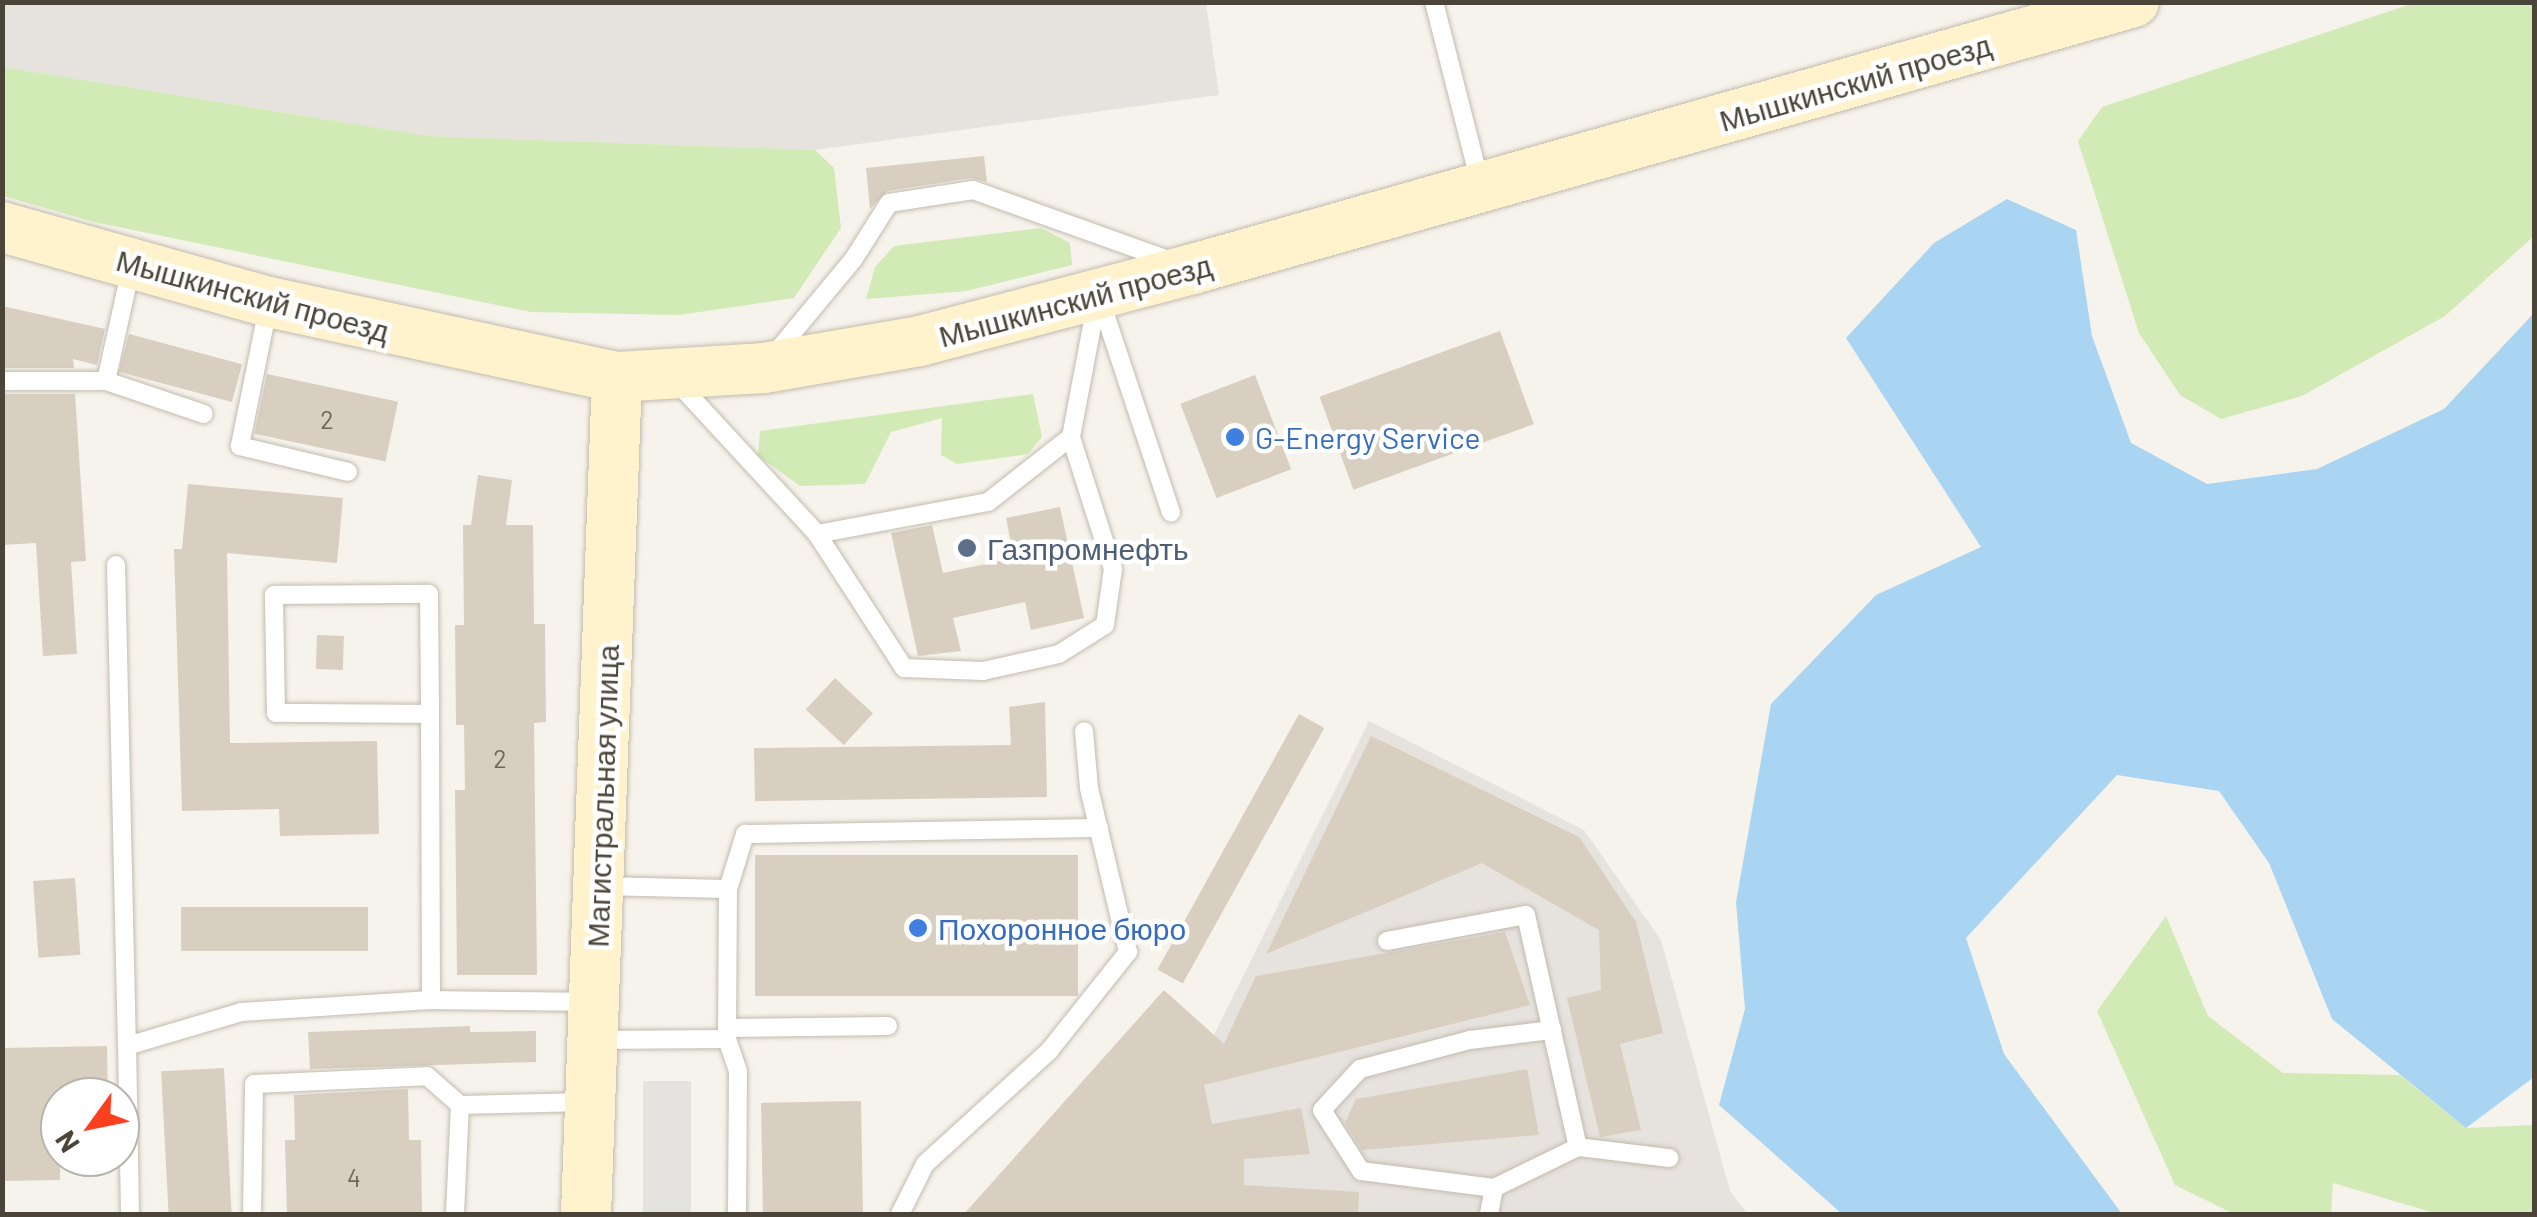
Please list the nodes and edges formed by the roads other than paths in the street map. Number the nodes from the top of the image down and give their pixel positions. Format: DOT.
graph roads {
  1 [pos="1434,2"];
  2 [pos="2134,2"];
  3 [pos="1481,188"];
  4 [pos="2,228"];
  5 [pos="132,264"];
  6 [pos="1193,269"];
  7 [pos="1098,294"];
  8 [pos="268,302"];
  9 [pos="764,368"];
  10 [pos="617,377"];
  11 [pos="672,378"];
  12 [pos="2,381"];
  13 [pos="106,381"];
  14 [pos="204,414"];
  15 [pos="1070,437"];
  16 [pos="348,472"];
  17 [pos="1170,512"];
  18 [pos="817,534"];
  19 [pos="116,565"];
  20 [pos="430,714"];
  21 [pos="1084,731"];
  22 [pos="1099,828"];
  23 [pos="598,886"];
  24 [pos="728,889"];
  25 [pos="1387,941"];
  26 [pos="431,1000"];
  27 [pos="594,1021"];
  28 [pos="888,1026"];
  29 [pos="1552,1030"];
  30 [pos="727,1033"];
  31 [pos="128,1046"];
  32 [pos="591,1102"];
  33 [pos="460,1105"];
  34 [pos="1578,1147"];
  35 [pos="1669,1158"];
  36 [pos="1494,1188"];
  37 [pos="130,1214"];
  38 [pos="252,1214"];
  39 [pos="455,1214"];
  40 [pos="586,1214"];
  41 [pos="737,1214"];
  42 [pos="900,1214"];
  43 [pos="1489,1214"];
  1 -- 3 [label="lane"];
  2 -- 3 [label="main road, Мышкинский проезд"];
  3 -- 6 [label="main road, Мышкинский проезд"];
  4 -- 5 [label="main road, Мышкинский проезд"];
  5 -- 8 [label="main road, Мышкинский проезд"];
  5 -- 13 [label="lane"];
  6 -- 7 [label="main road, Мышкинский проезд"];
  6 -- 9 [label="lane"];
  7 -- 9 [label="main road, Мышкинский проезд"];
  7 -- 15 [label="lane"];
  7 -- 17 [label="lane"];
  8 -- 10 [label="main road, Мышкинский проезд"];
  8 -- 16 [label="lane"];
  9 -- 11 [label="main road, Мышкинский проезд"];
  10 -- 11 [label="main road, Мышкинский проезд"];
  10 -- 23 [label="main road, Магистральная улица"];
  11 -- 18 [label="lane"];
  12 -- 13 [label="lane"];
  13 -- 14 [label="lane"];
  15 -- 18 [label="lane"];
  15 -- 18 [label="lane"];
  19 -- 31 [label="lane"];
  20 -- 20 [label="lane"];
  20 -- 26 [label="lane"];
  21 -- 22 [label="lane"];
  22 -- 24 [label="lane"];
  22 -- 42 [label="lane"];
  23 -- 24 [label="lane"];
  23 -- 27 [label="main road, Магистральная улица"];
  24 -- 30 [label="lane"];
  25 -- 29 [label="lane"];
  26 -- 27 [label="lane"];
  26 -- 31 [label="lane"];
  27 -- 30 [label="lane"];
  27 -- 32 [label="main road, Магистральная улица"];
  28 -- 30 [label="lane"];
  29 -- 34 [label="lane"];
  29 -- 36 [label="lane"];
  30 -- 41 [label="lane"];
  31 -- 37 [label="lane"];
  32 -- 33 [label="lane"];
  32 -- 40 [label="main road, Магистральная улица"];
  33 -- 38 [label="lane"];
  33 -- 39 [label="lane"];
  34 -- 35 [label="lane"];
  34 -- 36 [label="lane"];
  36 -- 43 [label="lane"];
}
